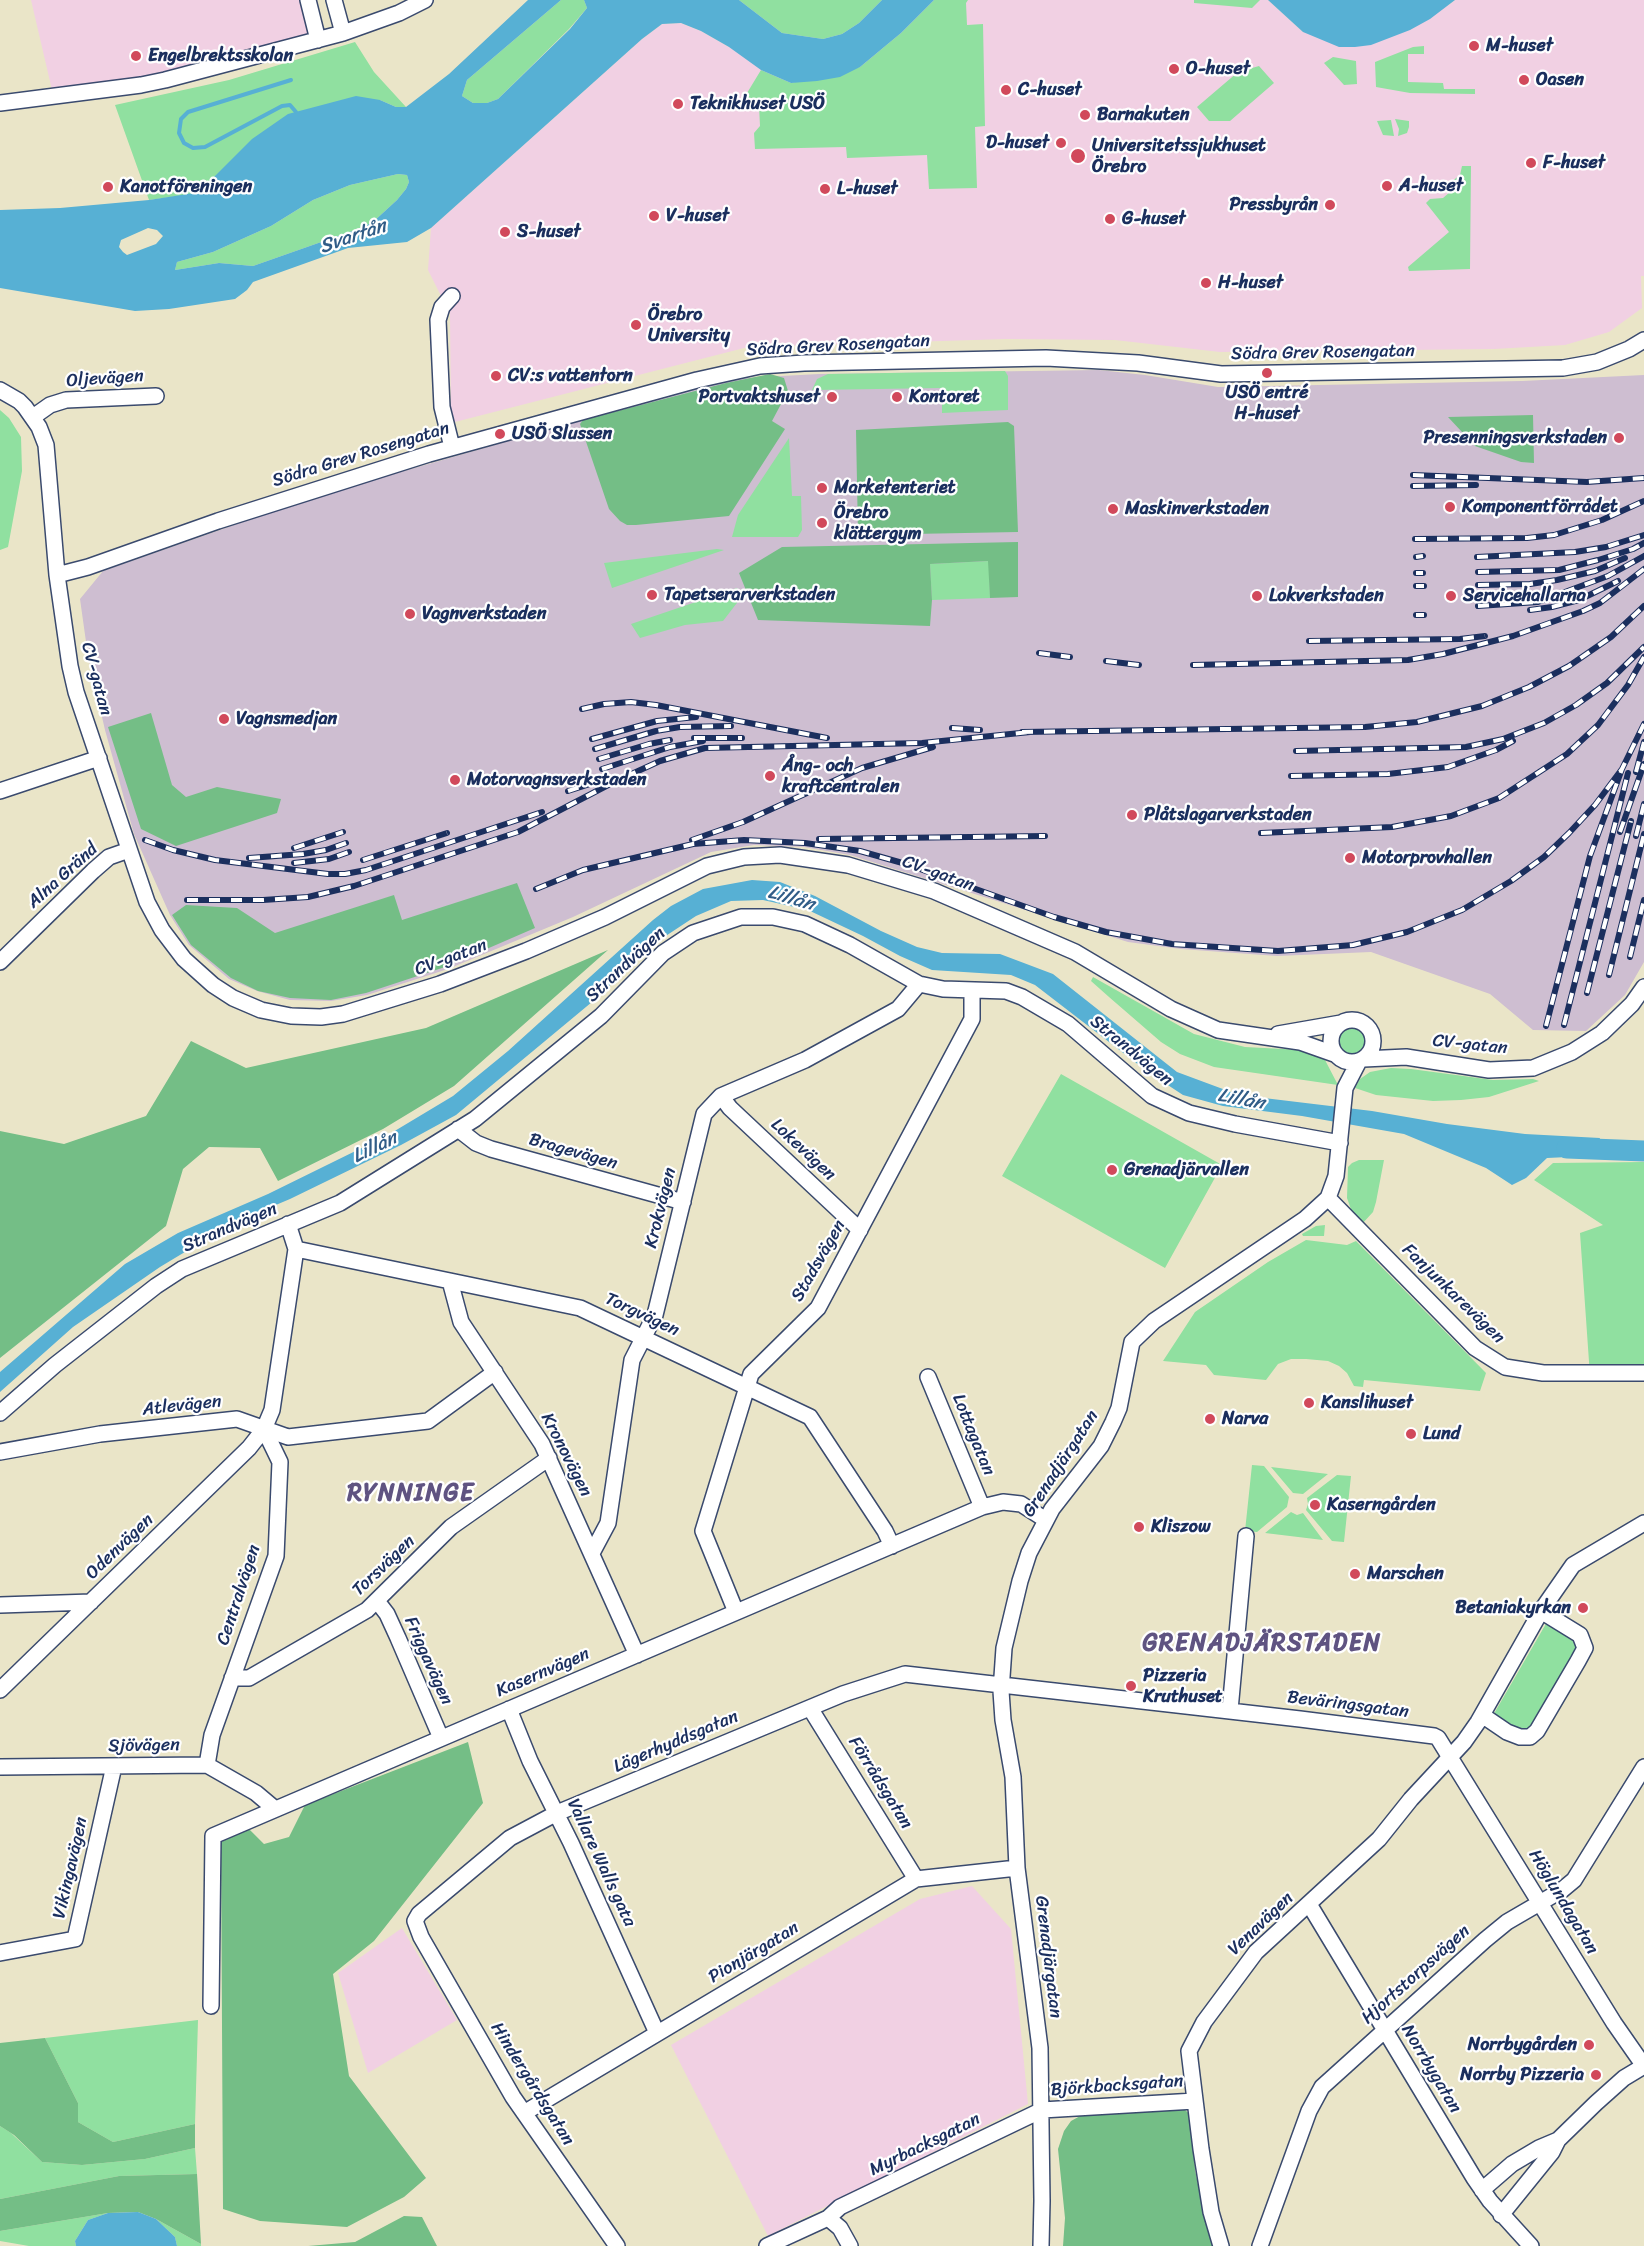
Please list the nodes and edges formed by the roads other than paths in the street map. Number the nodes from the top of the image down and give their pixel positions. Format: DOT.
graph roads {
  1 [pos="308,0"];
  2 [pos="334,0"];
  3 [pos="425,0"];
  4 [pos="343,33"];
  5 [pos="318,40"];
  6 [pos="0,103"];
  7 [pos="452,296"];
  8 [pos="1644,340"];
  9 [pos="0,390"];
  10 [pos="156,396"];
  11 [pos="33,417"];
  12 [pos="452,447"];
  13 [pos="57,575"];
  14 [pos="99,758"];
  15 [pos="0,790"];
  16 [pos="129,850"];
  17 [pos="0,962"];
  18 [pos="919,984"];
  19 [pos="1644,987"];
  20 [pos="972,990"];
  21 [pos="1341,1023"];
  22 [pos="1372,1034"];
  23 [pos="1261,1037"];
  24 [pos="1335,1055"];
  25 [pos="1406,1057"];
  26 [pos="1362,1060"];
  27 [pos="1345,1088"];
  28 [pos="721,1096"];
  29 [pos="458,1129"];
  30 [pos="1340,1136"];
  31 [pos="1328,1198"];
  32 [pos="682,1202"];
  33 [pos="288,1224"];
  34 [pos="860,1230"];
  35 [pos="296,1249"];
  36 [pos="450,1281"];
  37 [pos="643,1338"];
  38 [pos="495,1372"];
  39 [pos="1644,1373"];
  40 [pos="928,1377"];
  41 [pos="748,1386"];
  42 [pos="0,1413"];
  43 [pos="264,1429"];
  44 [pos="0,1452"];
  45 [pos="549,1458"];
  46 [pos="982,1507"];
  47 [pos="1046,1520"];
  48 [pos="1644,1523"];
  49 [pos="1246,1536"];
  50 [pos="892,1546"];
  51 [pos="592,1553"];
  52 [pos="377,1601"];
  53 [pos="91,1602"];
  54 [pos="0,1605"];
  55 [pos="1541,1611"];
  56 [pos="736,1612"];
  57 [pos="637,1655"];
  58 [pos="232,1678"];
  59 [pos="1001,1685"];
  60 [pos="0,1690"];
  61 [pos="810,1708"];
  62 [pos="509,1709"];
  63 [pos="1230,1710"];
  64 [pos="1482,1715"];
  65 [pos="441,1738"];
  66 [pos="1451,1757"];
  67 [pos="207,1765"];
  68 [pos="114,1766"];
  69 [pos="0,1767"];
  70 [pos="1644,1767"];
  71 [pos="275,1809"];
  72 [pos="556,1814"];
  73 [pos="1017,1868"];
  74 [pos="916,1878"];
  75 [pos="1539,1903"];
  76 [pos="1309,1904"];
  77 [pos="421,1937"];
  78 [pos="0,1953"];
  79 [pos="212,2006"];
  80 [pos="1384,2030"];
  81 [pos="657,2033"];
  82 [pos="1644,2066"];
  83 [pos="1195,2101"];
  84 [pos="1042,2110"];
  85 [pos="524,2113"];
  86 [pos="1558,2140"];
  87 [pos="1482,2190"];
  88 [pos="1501,2215"];
  89 [pos="828,2218"];
  90 [pos="617,2246"];
  91 [pos="767,2246"];
  92 [pos="850,2246"];
  93 [pos="1041,2246"];
  94 [pos="1221,2246"];
  95 [pos="1260,2246"];
  96 [pos="1531,2246"];
  1 -- 5 [label="street"];
  2 -- 4 [label="street"];
  3 -- 4 [label="street"];
  4 -- 5 [label="street"];
  5 -- 6 [label="street"];
  7 -- 12 [label="street"];
  8 -- 12 [label="street, Södra Grev Rosengatan"];
  9 -- 11 [label="street"];
  10 -- 11 [label="street, Oljevägen"];
  11 -- 13 [label="street, CV-gatan"];
  12 -- 13 [label="street, Södra Grev Rosengatan"];
  13 -- 14 [label="street, CV-gatan"];
  14 -- 15 [label="street"];
  14 -- 16 [label="street, CV-gatan"];
  16 -- 17 [label="street, Alna Gränd"];
  16 -- 23 [label="street, CV-gatan"];
  18 -- 20 [label="street, Strandvägen"];
  18 -- 28 [label="street, Krokvägen"];
  18 -- 29 [label="street, Strandvägen"];
  19 -- 25 [label="street, CV-gatan"];
  20 -- 30 [label="street, Strandvägen"];
  20 -- 34 [label="street, Stadsvägen"];
  21 -- 22 [label="street"];
  21 -- 23 [label="street, CV-gatan"];
  21 -- 24 [label="street"];
  22 -- 25 [label="street, CV-gatan"];
  22 -- 26 [label="street"];
  23 -- 24 [label="street, CV-gatan"];
  24 -- 26 [label="street"];
  24 -- 27 [label="street"];
  25 -- 26 [label="street, CV-gatan"];
  26 -- 27 [label="street"];
  27 -- 30 [label="street"];
  28 -- 32 [label="street, Krokvägen"];
  28 -- 34 [label="street, Lokevägen"];
  29 -- 32 [label="street, Bragevägen"];
  29 -- 33 [label="street, Strandvägen"];
  30 -- 31 [label="street"];
  31 -- 39 [label="street, Fanjunkarevägen"];
  31 -- 47 [label="street, Grenadjärgatan"];
  32 -- 37 [label="street, Krokvägen"];
  33 -- 35 [label="street"];
  33 -- 42 [label="street, Strandvägen"];
  34 -- 41 [label="street, Stadsvägen"];
  35 -- 36 [label="street, Torgvägen"];
  35 -- 43 [label="street"];
  36 -- 37 [label="street, Torgvägen"];
  36 -- 38 [label="street, Kronovägen"];
  37 -- 41 [label="street, Torgvägen"];
  37 -- 51 [label="street, Krokvägen"];
  38 -- 43 [label="street, Atlevägen"];
  38 -- 45 [label="street, Kronovägen"];
  40 -- 46 [label="street, Lottagatan"];
  41 -- 50 [label="street, Torgvägen"];
  41 -- 56 [label="street, Stadsvägen"];
  43 -- 44 [label="street, Atlevägen"];
  43 -- 53 [label="street, Odenvägen"];
  43 -- 58 [label="street, Centralvägen"];
  45 -- 51 [label="street, Kronovägen"];
  45 -- 52 [label="street, Torsvägen"];
  46 -- 47 [label="street, Kasernvägen"];
  46 -- 50 [label="street, Kasernvägen"];
  47 -- 59 [label="street, Grenadjärgatan"];
  48 -- 55 [label="street, Venavägen"];
  49 -- 63 [label="street"];
  50 -- 56 [label="street, Kasernvägen"];
  51 -- 57 [label="street, Kronovägen"];
  52 -- 58 [label="street, Torsvägen"];
  52 -- 65 [label="street, Friggavägen"];
  53 -- 54 [label="street"];
  53 -- 60 [label="street, Odenvägen"];
  55 -- 64 [label="street, Venavägen"];
  55 -- 64 [label="street"];
  56 -- 57 [label="street, Kasernvägen"];
  57 -- 62 [label="street, Kasernvägen"];
  58 -- 67 [label="street, Centralvägen"];
  59 -- 61 [label="street, Lägerhyddsgatan"];
  59 -- 63 [label="street, Beväringsgatan"];
  59 -- 73 [label="street, Grenadjärgatan"];
  61 -- 72 [label="street, Lägerhyddsgatan"];
  61 -- 74 [label="street, Förrådsgatan"];
  62 -- 65 [label="street, Kasernvägen"];
  62 -- 72 [label="street, Vallare Walls gata"];
  63 -- 66 [label="street, Beväringsgatan"];
  64 -- 66 [label="street, Venavägen"];
  65 -- 71 [label="street, Kasernvägen"];
  66 -- 75 [label="street, Höglundagatan"];
  66 -- 76 [label="street, Venavägen"];
  67 -- 68 [label="street, Sjövägen"];
  67 -- 71 [label="street"];
  68 -- 69 [label="street, Sjövägen"];
  68 -- 78 [label="street, Vikingavägen"];
  70 -- 75 [label="street, Hjortstorpsvägen"];
  71 -- 79 [label="street, Kasernvägen"];
  72 -- 77 [label="street, Lägerhyddsgatan"];
  72 -- 81 [label="street, Vallare Walls gata"];
  73 -- 74 [label="street, Pionjärgatan"];
  73 -- 84 [label="street, Grenadjärgatan"];
  74 -- 81 [label="street, Pionjärgatan"];
  75 -- 80 [label="street, Hjortstorpsvägen"];
  75 -- 82 [label="street, Höglundagatan"];
  76 -- 80 [label="street, Norrbygatan"];
  76 -- 83 [label="street, Venavägen"];
  77 -- 85 [label="street, Hindergårdsgatan"];
  80 -- 87 [label="street, Norrbygatan"];
  80 -- 95 [label="street, Hjortstorpsvägen"];
  81 -- 85 [label="street, Pionjärgatan"];
  82 -- 86 [label="street"];
  83 -- 84 [label="street, Björkbacksgatan"];
  83 -- 94 [label="street, Venavägen"];
  84 -- 89 [label="street, Myrbacksgatan"];
  84 -- 93 [label="street, Grenadjärgatan"];
  85 -- 90 [label="street, Hindergårdsgatan"];
  86 -- 87 [label="street"];
  86 -- 88 [label="street"];
  87 -- 88 [label="street, Norrbygatan"];
  88 -- 96 [label="street, Norrbygatan"];
  89 -- 91 [label="street, Myrbacksgatan"];
  89 -- 92 [label="street"];
}
